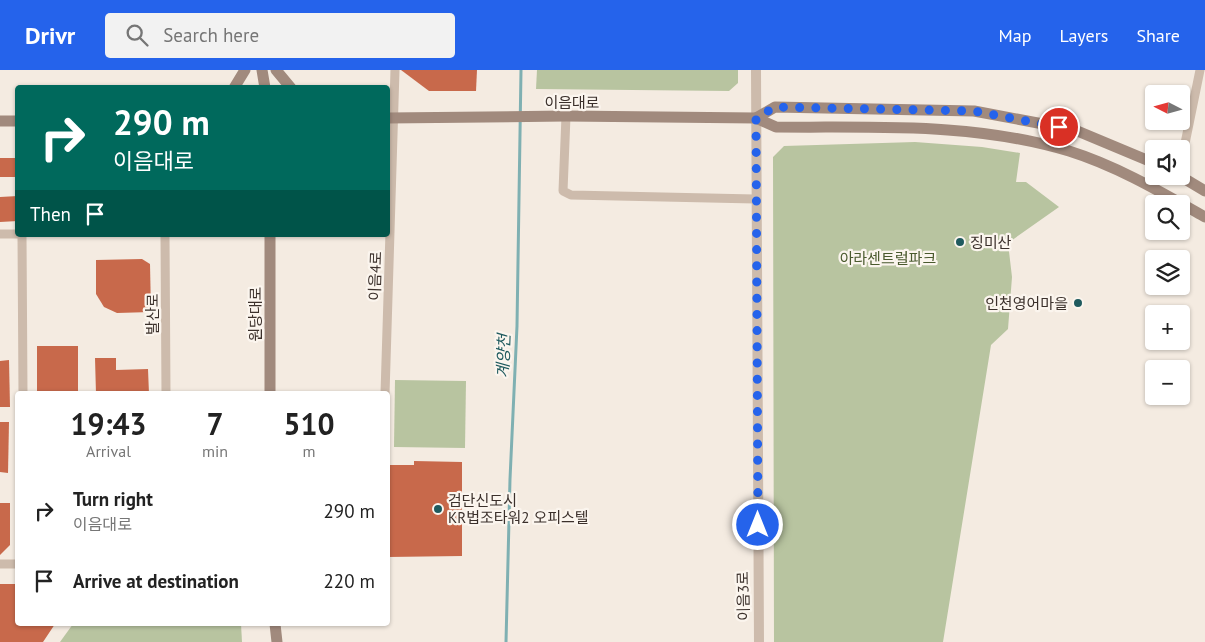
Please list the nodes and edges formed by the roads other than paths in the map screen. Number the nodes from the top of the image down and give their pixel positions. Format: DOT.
graph roads {
  1 [pos="245,70"];
  2 [pos="262,70"];
  3 [pos="276,70"];
  4 [pos="395,70"];
  5 [pos="756,70"];
  6 [pos="1200,70"];
  7 [pos="236,85"];
  8 [pos="264,85"];
  9 [pos="288,85"];
  10 [pos="566,116"];
  11 [pos="390,118"];
  12 [pos="756,118"];
  13 [pos="0,121"];
  14 [pos="15,121"];
  15 [pos="1186,140"];
  16 [pos="1145,159"];
  17 [pos="1190,182"];
  18 [pos="1205,191"];
  19 [pos="755,199"];
  20 [pos="1205,217"];
  21 [pos="0,234"];
  22 [pos="15,234"];
  23 [pos="22,237"];
  24 [pos="165,237"];
  25 [pos="270,237"];
  26 [pos="388,237"];
  27 [pos="23,391"];
  28 [pos="166,391"];
  29 [pos="270,391"];
  30 [pos="385,391"];
  31 [pos="0,564"];
  32 [pos="15,564"];
  33 [pos="275,626"];
  34 [pos="277,642"];
  35 [pos="759,642"];
  1 -- 7 [label="main road"];
  2 -- 8 [label="main road"];
  3 -- 9 [label="main road"];
  4 -- 11 [label="street, 이음4로"];
  5 -- 12 [label="street, 이음3로"];
  6 -- 15 [label="street"];
  10 -- 11 [label="main road, 이음대로"];
  10 -- 12 [label="main road, 이음대로"];
  10 -- 19 [label="street"];
  12 -- 16 [label="main road, 이음대로"];
  12 -- 19 [label="street, 이음3로"];
  12 -- 20 [label="main road, 이음대로"];
  13 -- 14 [label="main road"];
  17 -- 18 [label="main road"];
  19 -- 35 [label="street, 이음3로"];
  21 -- 22 [label="street"];
  23 -- 27 [label="street"];
  24 -- 28 [label="street, 발산로"];
  25 -- 29 [label="main road, 원당대로"];
  26 -- 30 [label="street, 이음4로"];
  31 -- 32 [label="street"];
  33 -- 34 [label="main road"];
}
